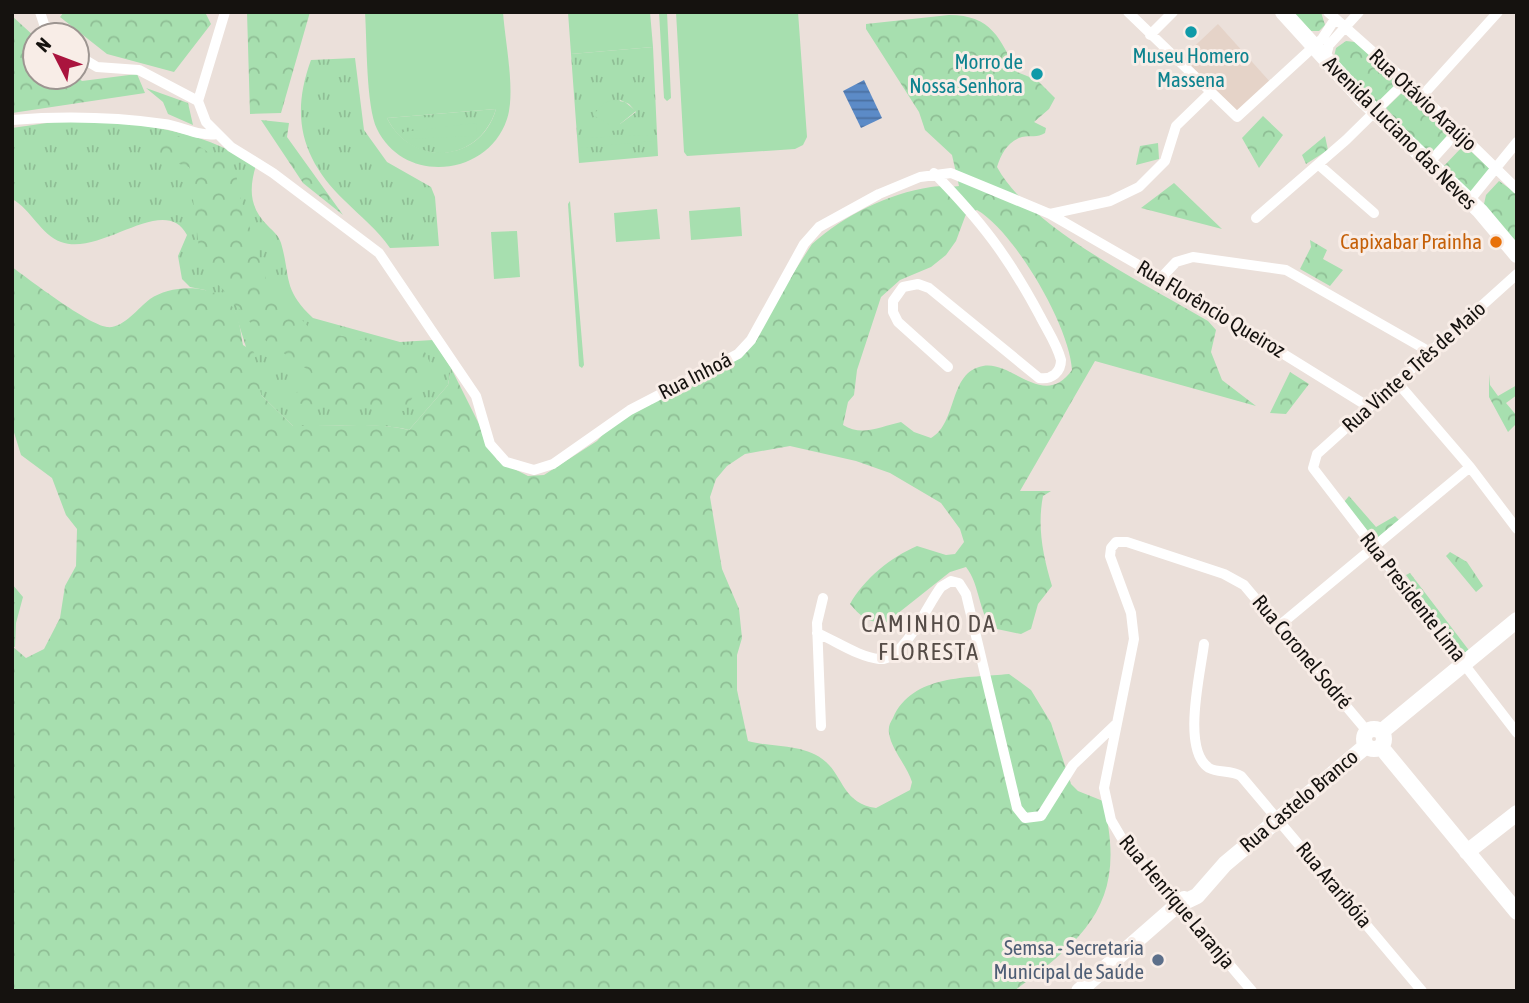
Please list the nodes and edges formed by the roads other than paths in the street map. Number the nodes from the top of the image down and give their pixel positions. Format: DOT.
graph roads {
  1 [pos="225,12"];
  2 [pos="1128,12"];
  3 [pos="1173,12"];
  4 [pos="1283,12"];
  5 [pos="1359,12"];
  6 [pos="1498,12"];
  7 [pos="1332,16"];
  8 [pos="1344,27"];
  9 [pos="1150,35"];
  10 [pos="1320,53"];
  11 [pos="91,63"];
  12 [pos="1406,81"];
  13 [pos="1210,93"];
  14 [pos="1422,96"];
  15 [pos="198,101"];
  16 [pos="1376,112"];
  17 [pos="12,120"];
  18 [pos="1457,132"];
  19 [pos="216,134"];
  20 [pos="1517,142"];
  21 [pos="1429,163"];
  22 [pos="1319,165"];
  23 [pos="1496,169"];
  24 [pos="934,173"];
  25 [pos="1517,189"];
  26 [pos="1469,201"];
  27 [pos="1050,214"];
  28 [pos="1374,214"];
  29 [pos="1256,218"];
  30 [pos="1517,255"];
  31 [pos="1517,274"];
  32 [pos="1161,278"];
  33 [pos="1430,352"];
  34 [pos="948,368"];
  35 [pos="1397,382"];
  36 [pos="1369,407"];
  37 [pos="1313,461"];
  38 [pos="1470,467"];
  39 [pos="1517,529"];
  40 [pos="1375,546"];
  41 [pos="823,598"];
  42 [pos="1517,620"];
  43 [pos="1280,625"];
  44 [pos="817,633"];
  45 [pos="1204,644"];
  46 [pos="1465,664"];
  47 [pos="1118,723"];
  48 [pos="821,726"];
  49 [pos="1517,733"];
  50 [pos="1374,739"];
  51 [pos="1517,813"];
  52 [pos="1279,819"];
  53 [pos="1467,852"];
  54 [pos="1178,905"];
  55 [pos="1517,912"];
  56 [pos="1079,991"];
  57 [pos="1252,991"];
  58 [pos="1422,991"];
  1 -- 15 [label="street"];
  2 -- 9 [label="street"];
  3 -- 9 [label="street"];
  4 -- 10 [label="street, Avenida Luciano das Neves"];
  5 -- 8 [label="street"];
  6 -- 14 [label="street"];
  7 -- 8 [label="street, Rua Otávio Araújo"];
  7 -- 10 [label="street"];
  8 -- 10 [label="street"];
  8 -- 12 [label="street, Rua Otávio Araújo"];
  9 -- 13 [label="street"];
  10 -- 13 [label="street"];
  10 -- 16 [label="street, Avenida Luciano das Neves"];
  11 -- 15 [label="street"];
  12 -- 14 [label="street, Rua Otávio Araújo"];
  12 -- 16 [label="street"];
  13 -- 27 [label="street"];
  14 -- 18 [label="street, Rua Otávio Araújo"];
  15 -- 19 [label="street"];
  16 -- 21 [label="street, Avenida Luciano das Neves"];
  16 -- 22 [label="street"];
  17 -- 19 [label="street"];
  18 -- 21 [label="street"];
  18 -- 23 [label="street, Rua Otávio Araújo"];
  19 -- 24 [label="street, Rua Inhoá"];
  20 -- 23 [label="street"];
  21 -- 26 [label="street, Avenida Luciano das Neves"];
  22 -- 28 [label="street"];
  22 -- 29 [label="street"];
  23 -- 25 [label="street, Rua Otávio Araújo"];
  23 -- 26 [label="street"];
  24 -- 27 [label="street, Rua Inhoá"];
  24 -- 34 [label="street"];
  26 -- 30 [label="street, Avenida Luciano das Neves"];
  27 -- 32 [label="street, Rua Florêncio Queiroz"];
  31 -- 33 [label="street, Rua Vinte e Três de Maio"];
  32 -- 33 [label="street"];
  32 -- 36 [label="street, Rua Florêncio Queiroz"];
  33 -- 35 [label="street, Rua Vinte e Três de Maio"];
  35 -- 36 [label="street, Rua Vinte e Três de Maio"];
  35 -- 38 [label="street"];
  36 -- 37 [label="street, Rua Vinte e Três de Maio"];
  37 -- 40 [label="street, Rua Presidente Lima"];
  38 -- 39 [label="street"];
  38 -- 40 [label="street"];
  40 -- 43 [label="street"];
  40 -- 46 [label="street, Rua Presidente Lima"];
  41 -- 44 [label="street"];
  42 -- 46 [label="street, Rua Castelo Branco"];
  43 -- 47 [label="street, Rua Coronel Sodré"];
  43 -- 50 [label="street, Rua Coronel Sodré"];
  44 -- 47 [label="street"];
  44 -- 48 [label="street"];
  45 -- 52 [label="street, Rua Araribóia"];
  46 -- 49 [label="street, Rua Presidente Lima"];
  46 -- 50 [label="street, Rua Castelo Branco"];
  47 -- 54 [label="street, Rua Henrique Laranja"];
  50 -- 52 [label="street, Rua Castelo Branco"];
  50 -- 53 [label="street, Rua Coronel Sodré"];
  51 -- 53 [label="street"];
  52 -- 54 [label="street, Rua Castelo Branco"];
  52 -- 58 [label="street, Rua Araribóia"];
  53 -- 55 [label="street, Rua Coronel Sodré"];
  54 -- 56 [label="street, Rua Castelo Branco"];
  54 -- 57 [label="street, Rua Henrique Laranja"];
}
